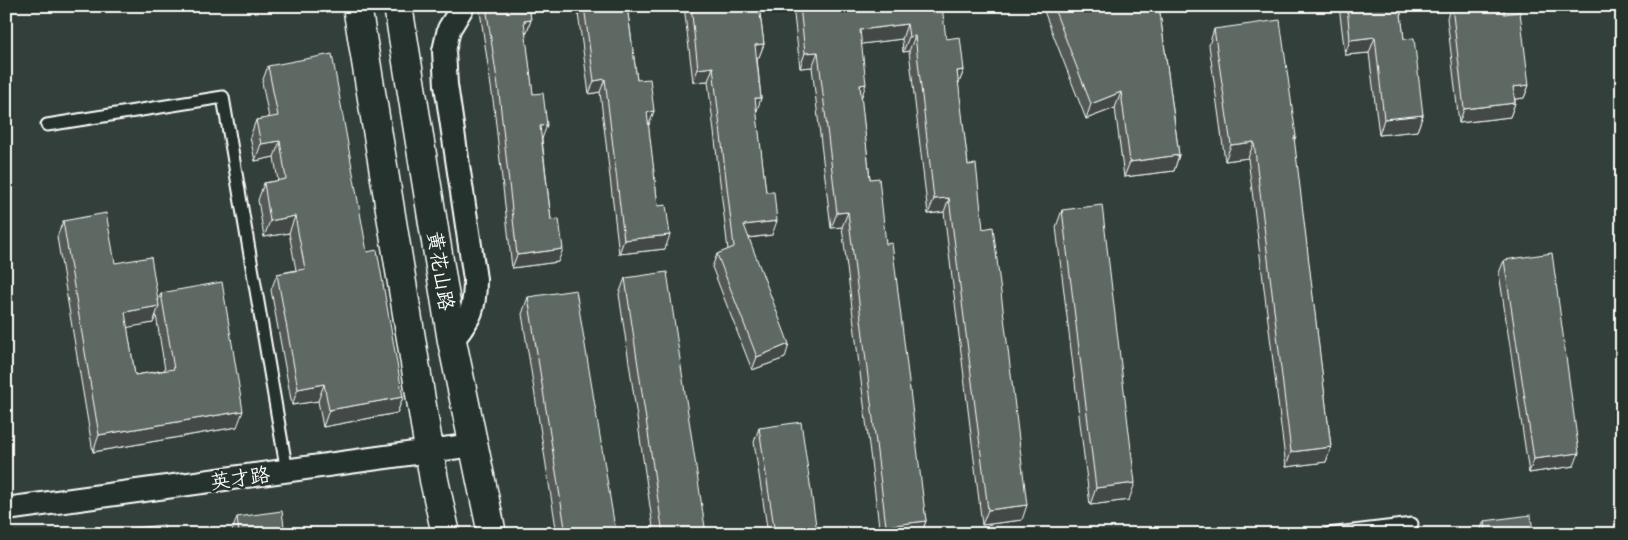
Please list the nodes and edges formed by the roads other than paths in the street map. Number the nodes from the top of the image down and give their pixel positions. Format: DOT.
graph roads {
  1 [pos="358,6"];
  2 [pos="398,6"];
  3 [pos="462,6"];
  4 [pos="47,124"];
  5 [pos="452,341"];
  6 [pos="473,445"];
  7 [pos="430,452"];
  8 [pos="287,472"];
  9 [pos="6,509"];
  10 [pos="1412,524"];
  11 [pos="446,534"];
  12 [pos="492,534"];
  13 [pos="1328,534"];
  1 -- 7 [label="main road, 黄花山路"];
  2 -- 5 [label="main road, 黄花山路"];
  3 -- 5 [label="street"];
  4 -- 8 [label="lane"];
  5 -- 6 [label="main road, 黄花山路"];
  6 -- 7 [label="street, 英才路"];
  6 -- 12 [label="main road, 黄花山路"];
  7 -- 8 [label="street, 英才路"];
  7 -- 11 [label="main road, 黄花山路"];
  8 -- 9 [label="street, 英才路"];
  10 -- 13 [label="lane"];
}
